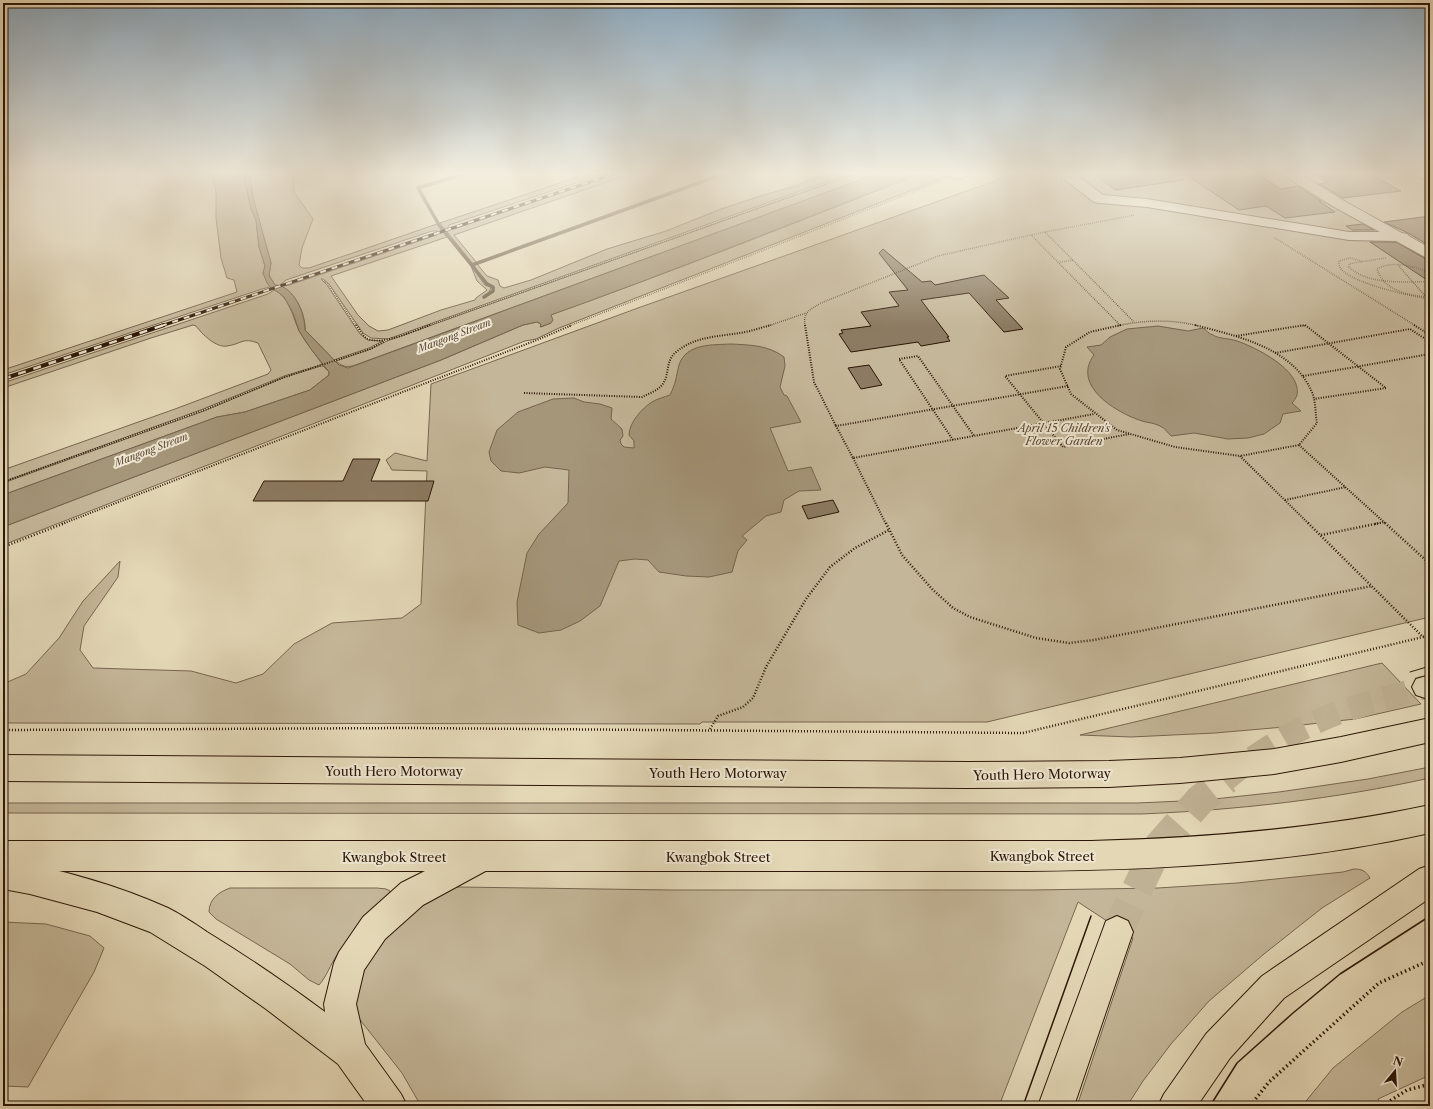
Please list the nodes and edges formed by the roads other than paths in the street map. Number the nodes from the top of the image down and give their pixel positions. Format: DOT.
graph roads {
  1 [pos="1274,224"];
  2 [pos="1377,224"];
  3 [pos="1402,237"];
  4 [pos="1430,254"];
  5 [pos="1430,730"];
  6 [pos="3,768"];
  7 [pos="1430,819"];
  8 [pos="3,856"];
  9 [pos="481,857"];
  10 [pos="3,874"];
  11 [pos="1430,880"];
  12 [pos="1117,932"];
  13 [pos="350,1052"];
  14 [pos="389,1106"];
  15 [pos="1056,1106"];
  16 [pos="1176,1106"];
  1 -- 3 [label="street"];
  2 -- 3 [label="street"];
  3 -- 4 [label="street"];
  5 -- 6 [label="main road, Youth Hero Motorway"];
  7 -- 9 [label="main road, Kwangbok Street"];
  8 -- 9 [label="main road, Kwangbok Street"];
  9 -- 13 [label="main road"];
  10 -- 13 [label="main road"];
  11 -- 16 [label="main road"];
  12 -- 15 [label="main road"];
  13 -- 14 [label="main road"];
}
